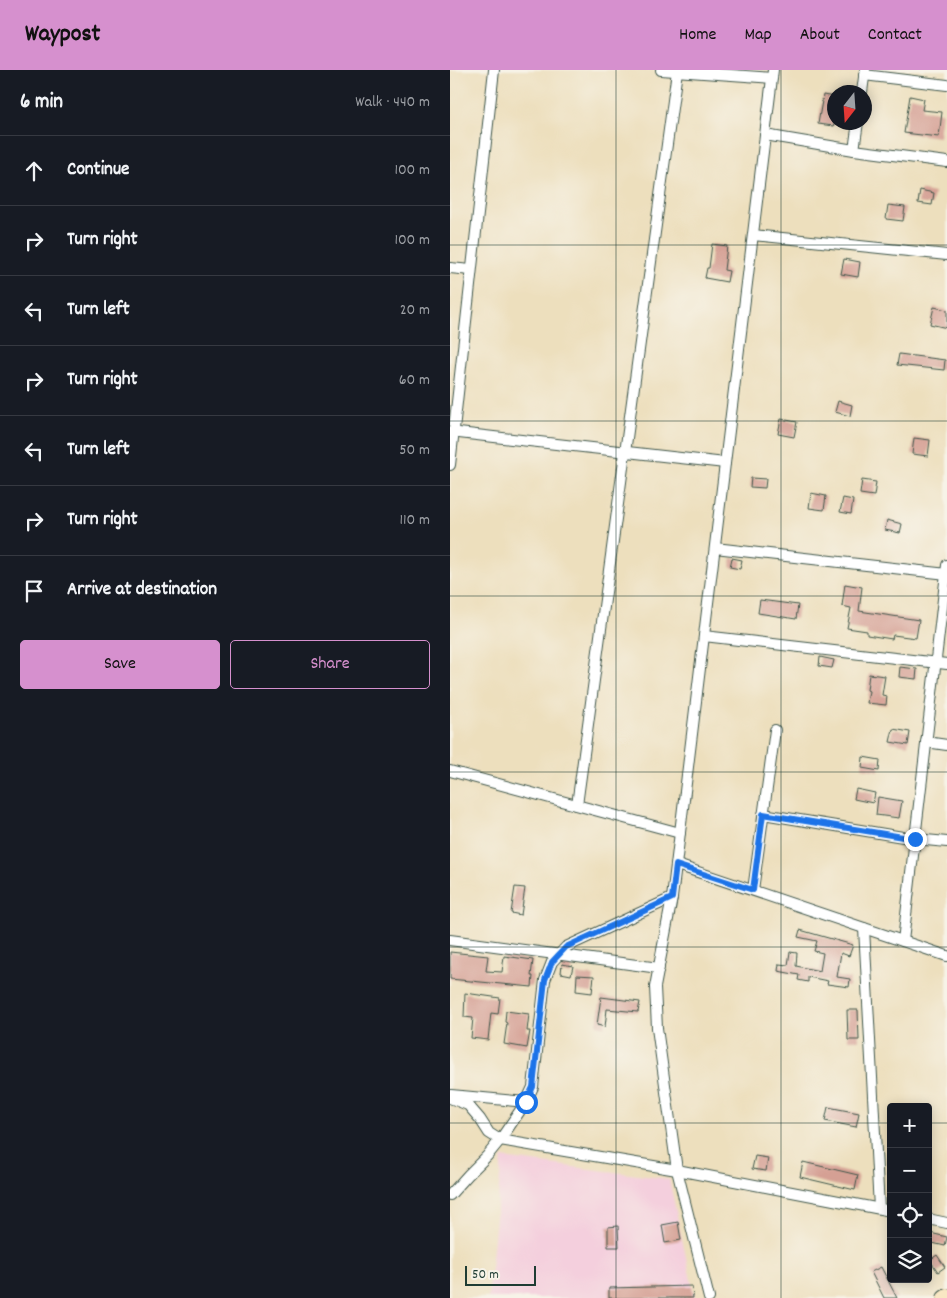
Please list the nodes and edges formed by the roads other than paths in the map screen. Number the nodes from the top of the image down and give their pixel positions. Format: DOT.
graph roads {
  1 [pos="494,70"];
  2 [pos="660,70"];
  3 [pos="677,71"];
  4 [pos="864,72"];
  5 [pos="772,74"];
  6 [pos="863,85"];
  7 [pos="947,85"];
  8 [pos="857,130"];
  9 [pos="765,135"];
  10 [pos="854,150"];
  11 [pos="947,162"];
  12 [pos="753,235"];
  13 [pos="947,255"];
  14 [pos="450,268"];
  15 [pos="472,270"];
  16 [pos="452,432"];
  17 [pos="626,452"];
  18 [pos="725,463"];
  19 [pos="450,465"];
  20 [pos="715,548"];
  21 [pos="947,571"];
  22 [pos="704,636"];
  23 [pos="936,663"];
  24 [pos="947,664"];
  25 [pos="775,730"];
  26 [pos="926,742"];
  27 [pos="947,745"];
  28 [pos="450,771"];
  29 [pos="577,805"];
  30 [pos="763,814"];
  31 [pos="680,832"];
  32 [pos="915,839"];
  33 [pos="947,842"];
  34 [pos="676,865"];
  35 [pos="753,890"];
  36 [pos="672,898"];
  37 [pos="864,928"];
  38 [pos="450,940"];
  39 [pos="904,941"];
  40 [pos="560,954"];
  41 [pos="947,956"];
  42 [pos="659,968"];
  43 [pos="450,1096"];
  44 [pos="526,1102"];
  45 [pos="500,1140"];
  46 [pos="677,1170"];
  47 [pos="450,1194"];
  48 [pos="879,1208"];
  49 [pos="887,1210"];
  50 [pos="932,1220"];
  51 [pos="947,1223"];
  52 [pos="709,1298"];
  1 -- 15 [label="street"];
  2 -- 3 [label="street"];
  3 -- 5 [label="street"];
  3 -- 17 [label="street"];
  4 -- 6 [label="street"];
  4 -- 7 [label="street"];
  5 -- 9 [label="street"];
  8 -- 10 [label="street"];
  9 -- 10 [label="street"];
  9 -- 12 [label="street"];
  10 -- 11 [label="street"];
  12 -- 13 [label="street"];
  12 -- 18 [label="street"];
  14 -- 15 [label="street"];
  15 -- 16 [label="street"];
  16 -- 17 [label="street"];
  16 -- 19 [label="street"];
  17 -- 18 [label="street"];
  17 -- 29 [label="street"];
  18 -- 20 [label="street"];
  20 -- 21 [label="street"];
  20 -- 22 [label="street"];
  21 -- 23 [label="street"];
  22 -- 23 [label="street"];
  22 -- 31 [label="street"];
  23 -- 24 [label="street"];
  23 -- 26 [label="street"];
  25 -- 30 [label="street"];
  26 -- 27 [label="street"];
  26 -- 32 [label="street"];
  28 -- 29 [label="street"];
  29 -- 31 [label="street"];
  30 -- 32 [label="street"];
  30 -- 35 [label="street"];
  31 -- 34 [label="street"];
  32 -- 33 [label="street"];
  32 -- 39 [label="street"];
  34 -- 35 [label="street"];
  34 -- 36 [label="street"];
  35 -- 37 [label="street"];
  36 -- 40 [label="street"];
  36 -- 42 [label="street"];
  37 -- 39 [label="street"];
  37 -- 48 [label="street"];
  38 -- 40 [label="street"];
  39 -- 41 [label="street"];
  40 -- 42 [label="street"];
  40 -- 44 [label="street"];
  42 -- 46 [label="street"];
  43 -- 44 [label="street"];
  43 -- 45 [label="street"];
  44 -- 45 [label="street"];
  45 -- 46 [label="street"];
  45 -- 47 [label="street"];
  46 -- 48 [label="street"];
  46 -- 52 [label="street"];
  48 -- 49 [label="street"];
  50 -- 51 [label="street"];
}
